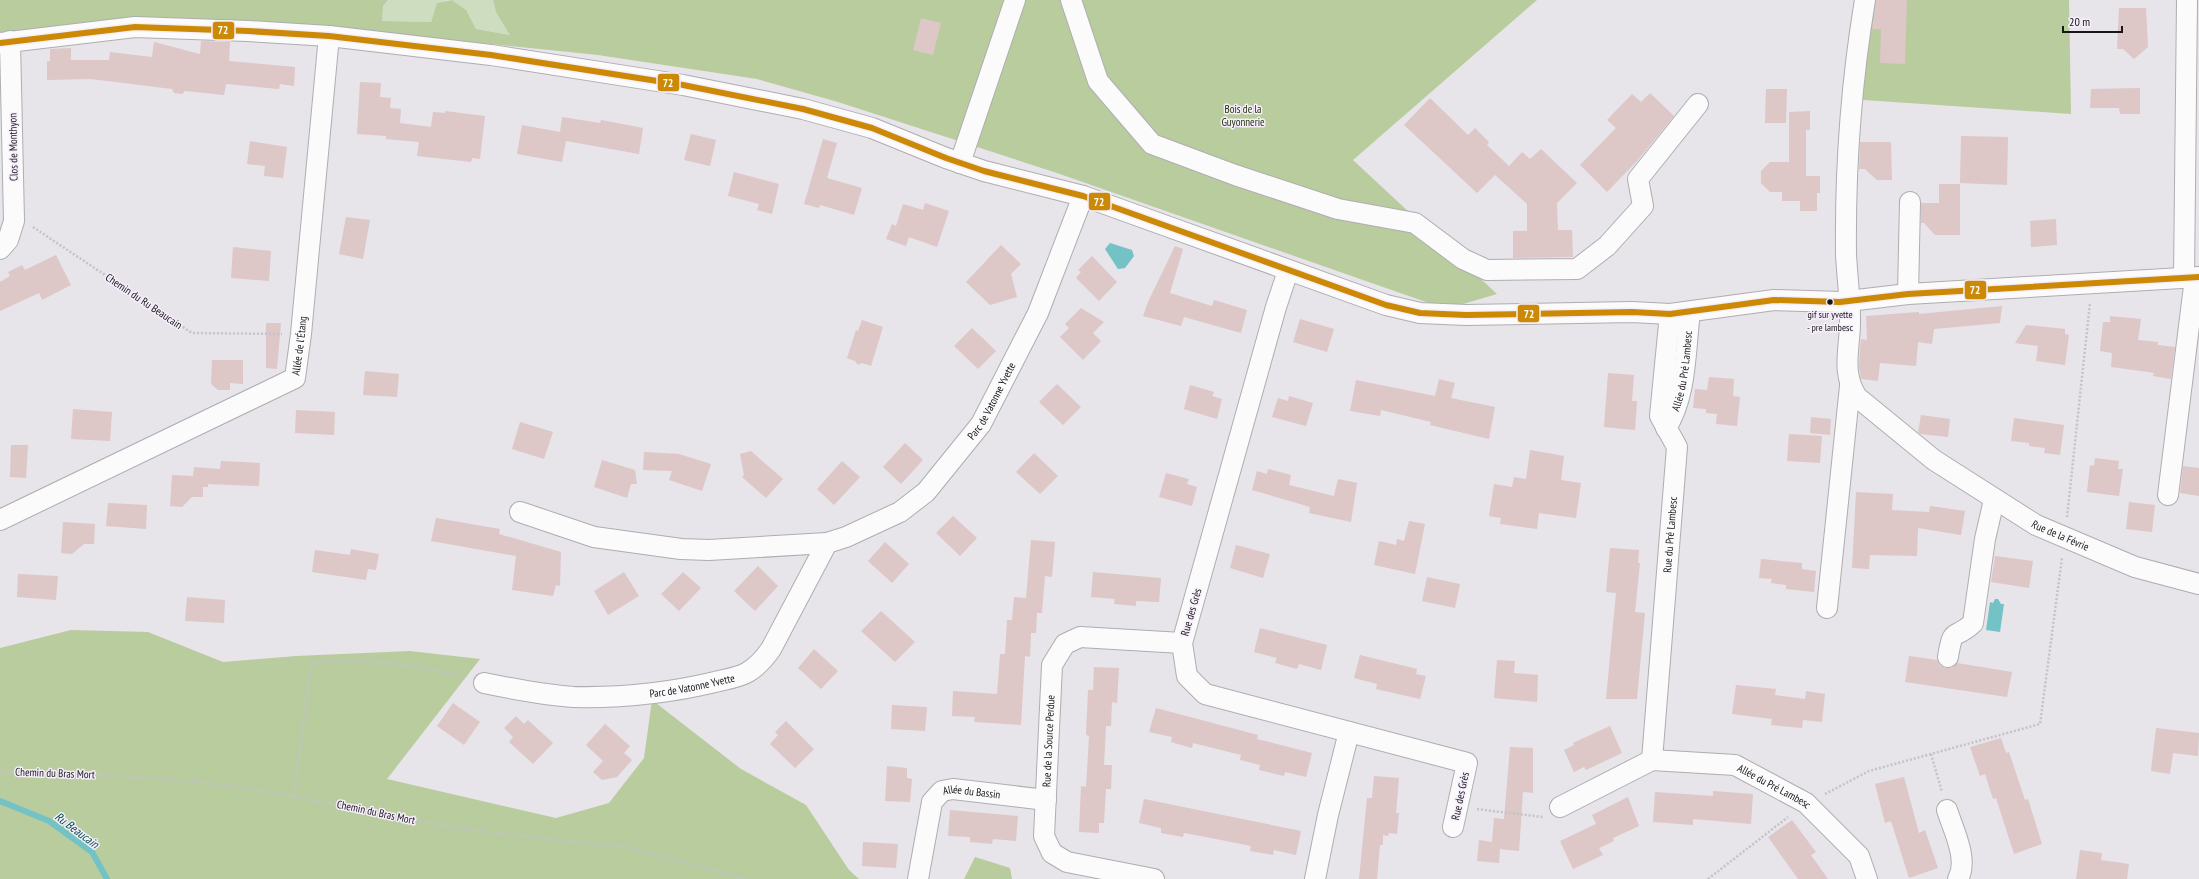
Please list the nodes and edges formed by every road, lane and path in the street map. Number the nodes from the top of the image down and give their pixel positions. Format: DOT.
graph roads {
  1 [pos="1015,0"];
  2 [pos="1071,0"];
  3 [pos="1865,0"];
  4 [pos="2187,1"];
  5 [pos="329,36"];
  6 [pos="5,42"];
  7 [pos="1698,104"];
  8 [pos="960,162"];
  9 [pos="1083,196"];
  10 [pos="1910,202"];
  11 [pos="14,220"];
  12 [pos="0,249"];
  13 [pos="1288,271"];
  14 [pos="2193,278"];
  15 [pos="1908,294"];
  16 [pos="1849,300"];
  17 [pos="1690,312"];
  18 [pos="1670,314"];
  19 [pos="302,334"];
  20 [pos="1850,386"];
  21 [pos="1666,428"];
  22 [pos="2168,495"];
  23 [pos="1994,500"];
  24 [pos="520,512"];
  25 [pos="0,520"];
  26 [pos="827,543"];
  27 [pos="2199,584"];
  28 [pos="1827,608"];
  29 [pos="1182,644"];
  30 [pos="1948,657"];
  31 [pos="484,683"];
  32 [pos="1349,732"];
  33 [pos="1930,754"];
  34 [pos="1652,760"];
  35 [pos="0,771"];
  36 [pos="294,796"];
  37 [pos="1046,800"];
  38 [pos="1458,806"];
  39 [pos="1560,807"];
  40 [pos="1947,810"];
  41 [pos="1453,827"];
  42 [pos="747,879"];
  43 [pos="918,879"];
  44 [pos="1154,879"];
  45 [pos="1315,879"];
  46 [pos="1867,879"];
  47 [pos="1958,879"];
  1 -- 8 [label="street"];
  2 -- 7 [label="street"];
  3 -- 16 [label="street"];
  4 -- 14 [label="street"];
  5 -- 6 [label="street"];
  5 -- 8 [label="street"];
  5 -- 19 [label="street, Allée de l'Étang"];
  6 -- 11 [label="street, Clos de Monthyon"];
  8 -- 9 [label="street"];
  9 -- 13 [label="street"];
  9 -- 26 [label="street, Parc de Vatonne Yvette"];
  10 -- 15 [label="street"];
  11 -- 12 [label="street, Clos de Monthyon"];
  11 -- 19 [label="path, Chemin du Ru Beaucain"];
  13 -- 18 [label="street"];
  13 -- 29 [label="street, Rue des Grès"];
  14 -- 15 [label="street"];
  14 -- 22 [label="street"];
  15 -- 16 [label="street"];
  16 -- 17 [label="street"];
  16 -- 20 [label="street"];
  17 -- 18 [label="street"];
  17 -- 21 [label="street, Allée du Pré Lambesc"];
  18 -- 21 [label="street, Rue du Pré Lambesc"];
  19 -- 25 [label="street, Allée de l'Étang"];
  20 -- 23 [label="street, Rue de la Févrie"];
  20 -- 28 [label="street"];
  21 -- 34 [label="street, Rue du Pré Lambesc"];
  23 -- 27 [label="street, Rue de la Févrie"];
  23 -- 30 [label="street"];
  24 -- 26 [label="street, Parc de Vatonne Yvette"];
  26 -- 31 [label="street, Parc de Vatonne Yvette"];
  29 -- 32 [label="street, Rue des Grès"];
  29 -- 37 [label="street, Rue de la Source Perdue"];
  31 -- 36 [label="path"];
  32 -- 38 [label="street, Rue des Grès"];
  32 -- 45 [label="street"];
  33 -- 40 [label="path"];
  34 -- 39 [label="street"];
  34 -- 46 [label="street, Allée du Pré Lambesc"];
  35 -- 36 [label="path, Chemin du Bras Mort"];
  36 -- 42 [label="path, Chemin du Bras Mort"];
  37 -- 43 [label="street, Allée du Bassin"];
  37 -- 44 [label="street, Rue de la Source Perdue"];
  38 -- 39 [label="path"];
  38 -- 41 [label="street, Rue des Grès"];
  40 -- 47 [label="street"];
}
